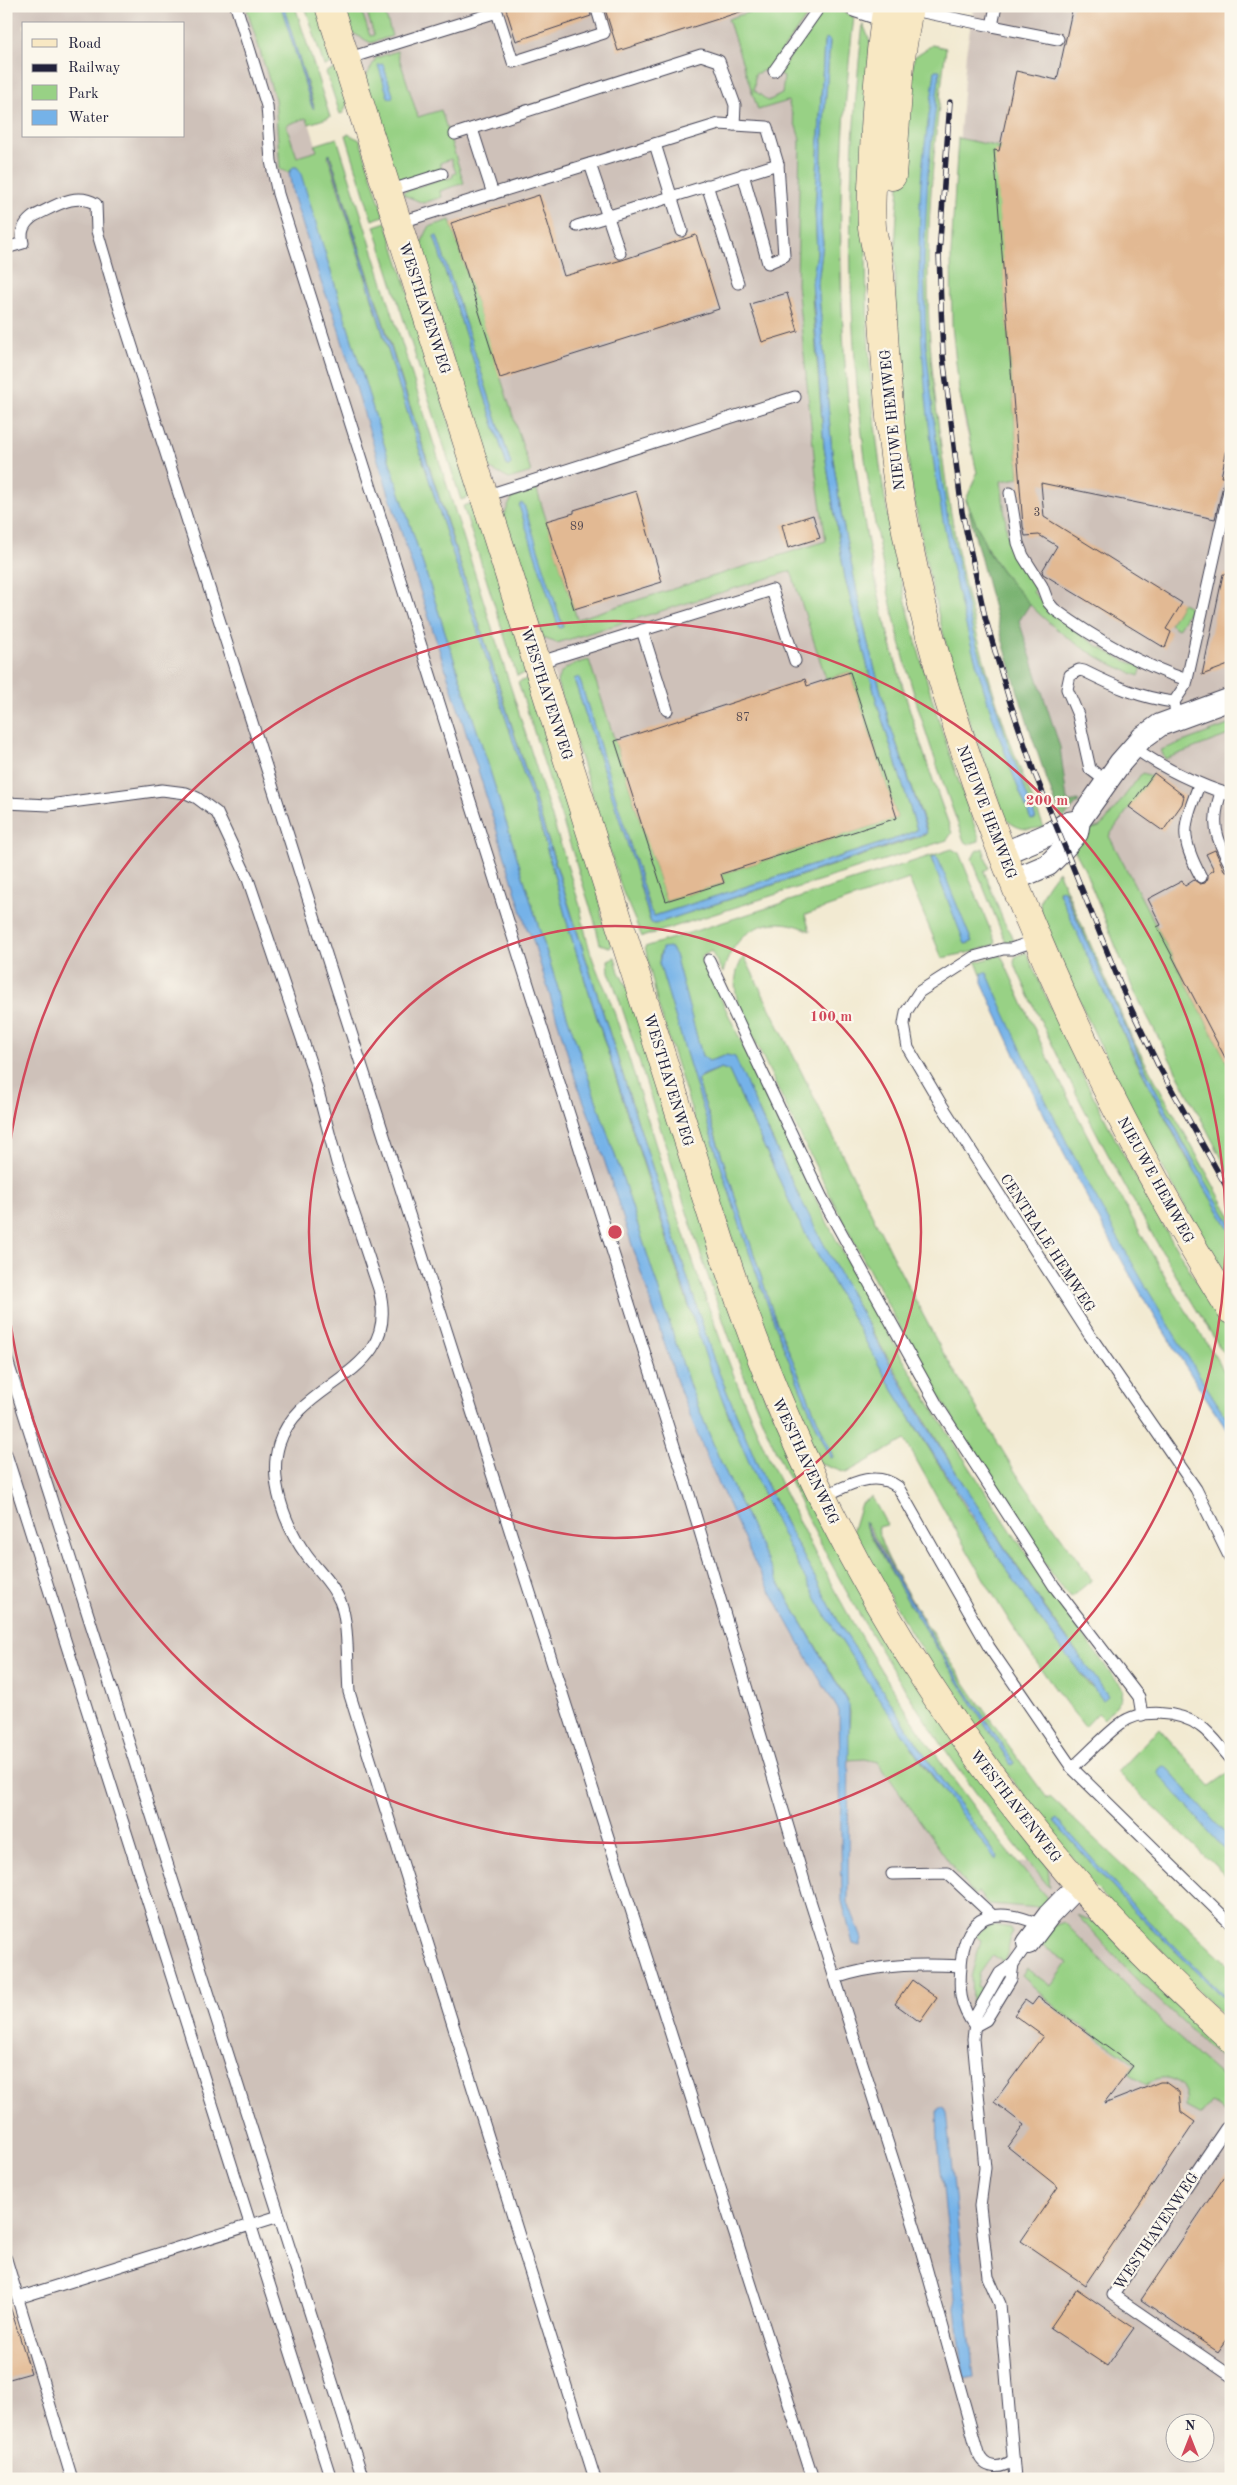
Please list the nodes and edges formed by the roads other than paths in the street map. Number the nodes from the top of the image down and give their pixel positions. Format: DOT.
graph roads {
  1 [pos="236,6"];
  2 [pos="329,6"];
  3 [pos="596,6"];
  4 [pos="820,6"];
  5 [pos="856,6"];
  6 [pos="996,6"];
  7 [pos="899,9"];
  8 [pos="992,26"];
  9 [pos="1058,39"];
  10 [pos="346,60"];
  11 [pos="774,71"];
  12 [pos="734,125"];
  13 [pos="472,129"];
  14 [pos="455,134"];
  15 [pos="654,144"];
  16 [pos="590,164"];
  17 [pos="778,164"];
  18 [pos="442,174"];
  19 [pos="743,174"];
  20 [pos="707,185"];
  21 [pos="388,191"];
  22 [pos="493,194"];
  23 [pos="671,196"];
  24 [pos="608,216"];
  25 [pos="398,224"];
  26 [pos="576,226"];
  27 [pos="682,231"];
  28 [pos="6,248"];
  29 [pos="620,253"];
  30 [pos="738,283"];
  31 [pos="795,397"];
  32 [pos="1231,482"];
  33 [pos="1010,493"];
  34 [pos="485,496"];
  35 [pos="642,630"];
  36 [pos="794,661"];
  37 [pos="537,663"];
  38 [pos="1187,680"];
  39 [pos="1231,699"];
  40 [pos="667,710"];
  41 [pos="1175,711"];
  42 [pos="1133,747"];
  43 [pos="1107,782"];
  44 [pos="1199,785"];
  45 [pos="1226,792"];
  46 [pos="6,803"];
  47 [pos="1079,821"];
  48 [pos="1002,854"];
  49 [pos="1231,866"];
  50 [pos="1201,877"];
  51 [pos="1013,880"];
  52 [pos="1037,940"];
  53 [pos="710,960"];
  54 [pos="1231,1310"];
  55 [pos="6,1357"];
  56 [pos="6,1454"];
  57 [pos="822,1496"];
  58 [pos="1231,1560"];
  59 [pos="1142,1715"];
  60 [pos="1231,1759"];
  61 [pos="1072,1768"];
  62 [pos="892,1874"];
  63 [pos="1078,1885"];
  64 [pos="992,1915"];
  65 [pos="1231,1924"];
  66 [pos="1035,1934"];
  67 [pos="960,1966"];
  68 [pos="835,1978"];
  69 [pos="975,2026"];
  70 [pos="1231,2038"];
  71 [pos="1231,2131"];
  72 [pos="279,2216"];
  73 [pos="250,2225"];
  74 [pos="6,2259"];
  75 [pos="18,2298"];
  76 [pos="1231,2376"];
  77 [pos="1013,2460"];
  78 [pos="72,2479"];
  79 [pos="331,2479"];
  80 [pos="363,2479"];
  81 [pos="595,2479"];
  82 [pos="813,2479"];
  83 [pos="1015,2479"];
  1 -- 68 [label="lane"];
  2 -- 10 [label="street, WESTHAVENWEG"];
  3 -- 10 [label="lane"];
  4 -- 11 [label="lane"];
  5 -- 7 [label="street"];
  6 -- 8 [label="lane"];
  7 -- 8 [label="lane"];
  7 -- 48 [label="street, NIEUWE HEMWEG"];
  8 -- 9 [label="lane"];
  10 -- 21 [label="street, WESTHAVENWEG"];
  12 -- 13 [label="lane"];
  12 -- 15 [label="lane"];
  12 -- 17 [label="lane"];
  13 -- 14 [label="lane"];
  13 -- 22 [label="lane"];
  15 -- 16 [label="lane"];
  15 -- 23 [label="lane"];
  16 -- 22 [label="lane"];
  16 -- 24 [label="lane"];
  17 -- 19 [label="lane"];
  17 -- 19 [label="lane"];
  18 -- 21 [label="lane"];
  19 -- 20 [label="lane"];
  20 -- 23 [label="lane"];
  20 -- 30 [label="lane"];
  21 -- 25 [label="street, WESTHAVENWEG"];
  22 -- 25 [label="lane"];
  23 -- 24 [label="lane"];
  23 -- 27 [label="lane"];
  24 -- 26 [label="lane"];
  24 -- 29 [label="lane"];
  25 -- 34 [label="street, WESTHAVENWEG"];
  28 -- 82 [label="lane"];
  31 -- 34 [label="lane"];
  32 -- 38 [label="lane"];
  33 -- 38 [label="lane"];
  34 -- 37 [label="street, WESTHAVENWEG"];
  35 -- 36 [label="lane"];
  35 -- 37 [label="lane"];
  35 -- 40 [label="lane"];
  37 -- 57 [label="street, WESTHAVENWEG"];
  38 -- 41 [label="lane"];
  39 -- 41 [label="street"];
  41 -- 42 [label="street"];
  41 -- 43 [label="lane"];
  42 -- 43 [label="street"];
  42 -- 44 [label="lane"];
  43 -- 47 [label="street"];
  44 -- 45 [label="lane"];
  44 -- 50 [label="lane"];
  45 -- 49 [label="lane"];
  46 -- 81 [label="lane"];
  47 -- 48 [label="street"];
  47 -- 51 [label="street"];
  48 -- 51 [label="street, NIEUWE HEMWEG"];
  51 -- 52 [label="street, NIEUWE HEMWEG"];
  52 -- 54 [label="street, NIEUWE HEMWEG"];
  52 -- 58 [label="lane, CENTRALE HEMWEG"];
  53 -- 59 [label="lane"];
  55 -- 72 [label="lane"];
  56 -- 73 [label="lane"];
  57 -- 61 [label="lane"];
  57 -- 63 [label="street, WESTHAVENWEG"];
  59 -- 60 [label="lane"];
  59 -- 61 [label="lane"];
  61 -- 65 [label="lane"];
  62 -- 64 [label="lane"];
  63 -- 66 [label="street"];
  63 -- 70 [label="street, WESTHAVENWEG"];
  64 -- 66 [label="lane"];
  64 -- 67 [label="lane"];
  66 -- 69 [label="lane"];
  67 -- 68 [label="lane"];
  67 -- 69 [label="lane"];
  68 -- 77 [label="lane"];
  69 -- 77 [label="lane"];
  71 -- 76 [label="lane, WESTHAVENWEG"];
  72 -- 73 [label="lane"];
  72 -- 80 [label="lane"];
  73 -- 75 [label="lane"];
  73 -- 79 [label="lane"];
  74 -- 75 [label="lane"];
  75 -- 78 [label="lane"];
  77 -- 83 [label="lane"];
}
